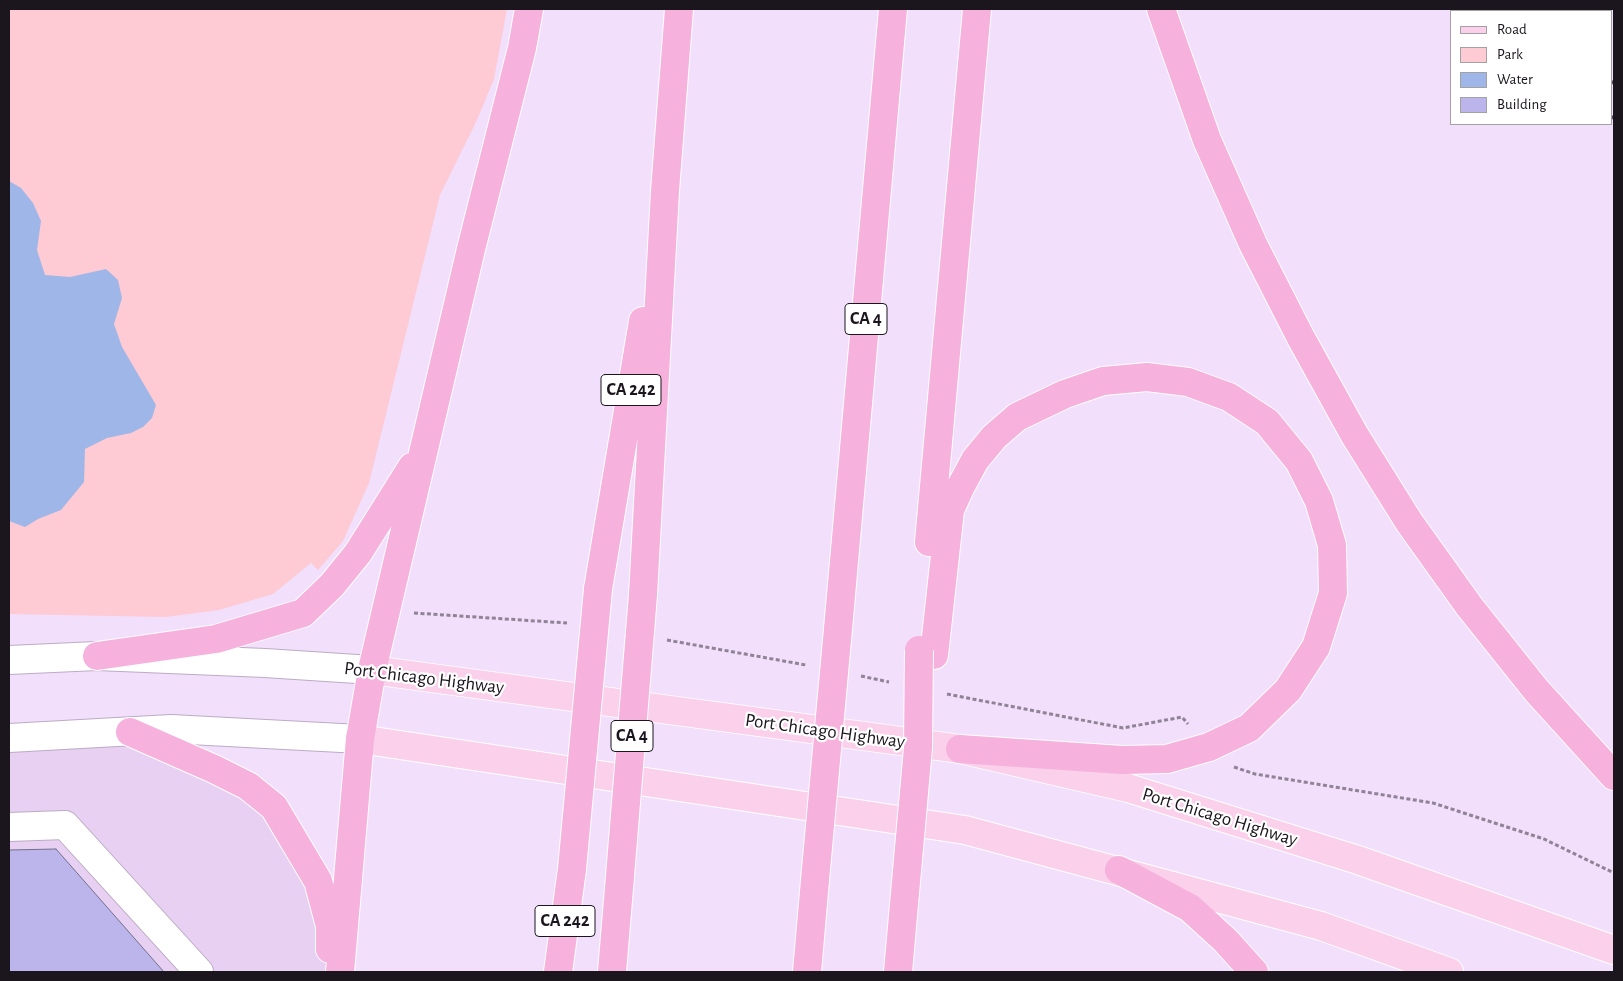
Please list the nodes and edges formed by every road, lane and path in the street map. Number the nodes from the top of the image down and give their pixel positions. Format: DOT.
graph roads {
  1 [pos="529,9"];
  2 [pos="679,9"];
  3 [pos="893,9"];
  4 [pos="977,9"];
  5 [pos="1161,9"];
  6 [pos="665,191"];
  7 [pos="424,448"];
  8 [pos="386,611"];
  9 [pos="576,624"];
  10 [pos="663,639"];
  11 [pos="926,653"];
  12 [pos="97,656"];
  13 [pos="9,660"];
  14 [pos="808,665"];
  15 [pos="372,670"];
  16 [pos="856,675"];
  17 [pos="895,683"];
  18 [pos="944,693"];
  19 [pos="130,732"];
  20 [pos="9,738"];
  21 [pos="360,739"];
  22 [pos="1209,746"];
  23 [pos="960,749"];
  24 [pos="1614,776"];
  25 [pos="9,827"];
  26 [pos="1119,870"];
  27 [pos="1614,873"];
  28 [pos="1614,950"];
  29 [pos="199,972"];
  30 [pos="331,972"];
  31 [pos="340,972"];
  32 [pos="558,972"];
  33 [pos="612,972"];
  34 [pos="807,972"];
  35 [pos="898,972"];
  36 [pos="1254,972"];
  37 [pos="1449,972"];
  1 -- 7 [label="highway"];
  2 -- 6 [label="highway, CA 4"];
  3 -- 34 [label="highway, CA 4, bridge"];
  4 -- 11 [label="highway"];
  5 -- 24 [label="highway"];
  6 -- 32 [label="highway, CA 242, bridge"];
  6 -- 33 [label="highway, CA 4, bridge"];
  7 -- 8 [label="highway"];
  7 -- 12 [label="highway"];
  8 -- 9 [label="path"];
  8 -- 15 [label="highway"];
  10 -- 14 [label="path"];
  11 -- 22 [label="highway"];
  11 -- 35 [label="highway, bridge"];
  12 -- 13 [label="street, Port Chicago Highway"];
  12 -- 15 [label="street, Port Chicago Highway"];
  15 -- 21 [label="highway"];
  15 -- 23 [label="main road, Port Chicago Highway"];
  16 -- 17 [label="path"];
  18 -- 22 [label="path"];
  19 -- 20 [label="street"];
  19 -- 21 [label="street"];
  19 -- 30 [label="highway"];
  21 -- 26 [label="main road"];
  21 -- 31 [label="highway"];
  22 -- 23 [label="highway"];
  22 -- 27 [label="path"];
  23 -- 28 [label="main road, Port Chicago Highway"];
  25 -- 29 [label="street"];
  26 -- 36 [label="highway"];
  26 -- 37 [label="main road"];
}
